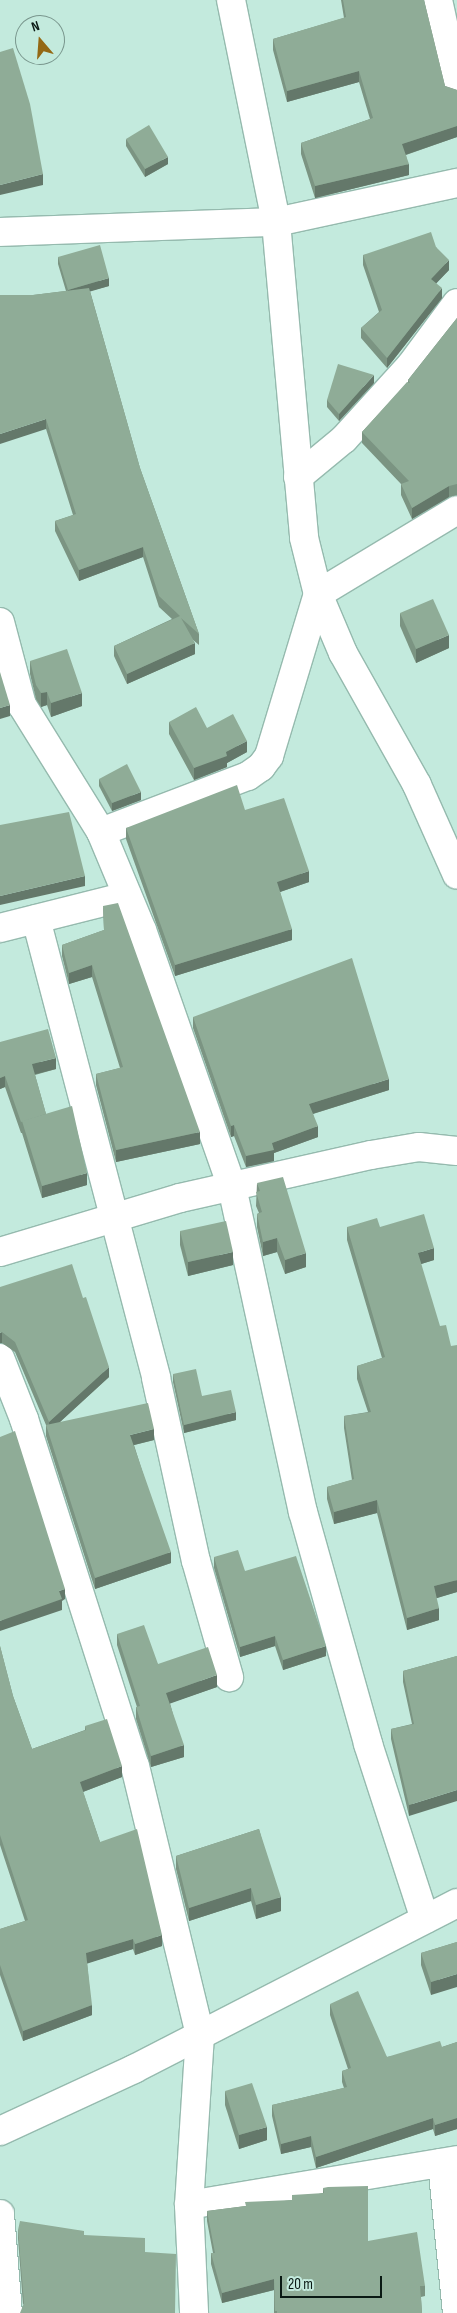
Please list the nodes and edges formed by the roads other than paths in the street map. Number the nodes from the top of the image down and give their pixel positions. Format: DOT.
graph roads {
  1 [pos="231,0"];
  2 [pos="438,0"];
  3 [pos="457,86"];
  4 [pos="457,183"];
  5 [pos="276,222"];
  6 [pos="0,232"];
  7 [pos="457,303"];
  8 [pos="298,477"];
  9 [pos="457,510"];
  10 [pos="318,594"];
  11 [pos="0,622"];
  12 [pos="101,832"];
  13 [pos="457,875"];
  14 [pos="127,896"];
  15 [pos="36,919"];
  16 [pos="0,928"];
  17 [pos="457,1151"];
  18 [pos="232,1187"];
  19 [pos="115,1218"];
  20 [pos="0,1252"];
  21 [pos="0,1358"];
  22 [pos="229,1677"];
  23 [pos="457,1903"];
  24 [pos="425,1920"];
  25 [pos="200,2035"];
  26 [pos="0,2130"];
  27 [pos="450,2161"];
  28 [pos="189,2204"];
  29 [pos="0,2214"];
  30 [pos="8,2313"];
  31 [pos="194,2313"];
  32 [pos="457,2313"];
  1 -- 5 [label="street"];
  2 -- 3 [label="street"];
  4 -- 5 [label="street"];
  5 -- 6 [label="street"];
  5 -- 8 [label="street"];
  7 -- 8 [label="street"];
  8 -- 10 [label="street"];
  9 -- 10 [label="street"];
  10 -- 12 [label="street"];
  10 -- 13 [label="street"];
  11 -- 12 [label="street"];
  12 -- 14 [label="street"];
  14 -- 15 [label="street"];
  14 -- 18 [label="street"];
  15 -- 16 [label="street"];
  15 -- 19 [label="street"];
  17 -- 18 [label="street"];
  18 -- 19 [label="street"];
  18 -- 24 [label="street"];
  19 -- 20 [label="street"];
  19 -- 22 [label="street"];
  21 -- 25 [label="street"];
  23 -- 24 [label="street"];
  24 -- 25 [label="street"];
  25 -- 26 [label="street"];
  25 -- 28 [label="street"];
  27 -- 28 [label="street"];
  27 -- 32 [label="street"];
  28 -- 31 [label="street"];
  29 -- 30 [label="street"];
}
